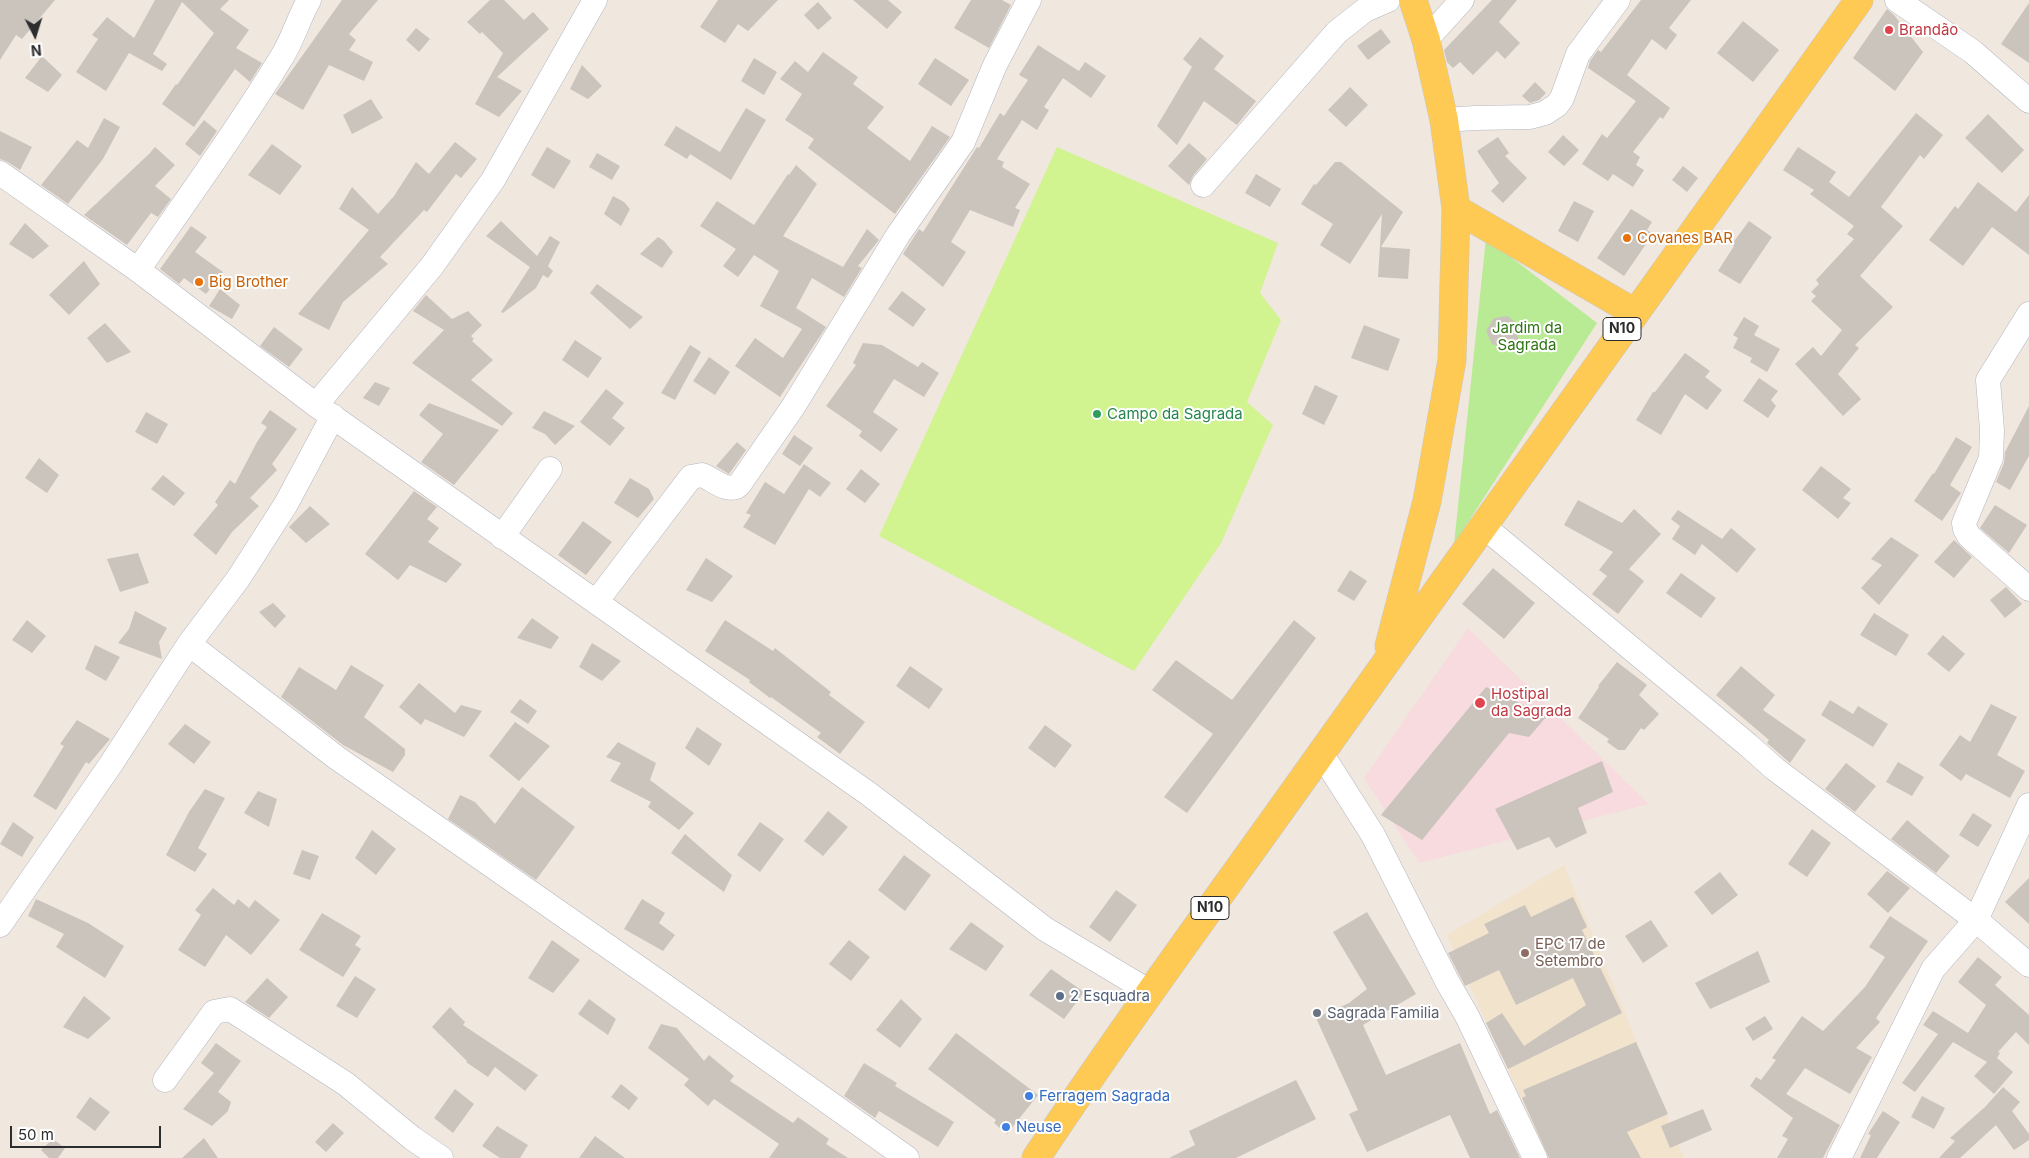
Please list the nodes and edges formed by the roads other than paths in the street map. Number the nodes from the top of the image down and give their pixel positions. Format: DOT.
graph roads {
  1 [pos="309,0"];
  2 [pos="596,0"];
  3 [pos="1029,0"];
  4 [pos="1388,0"];
  5 [pos="1413,0"];
  6 [pos="1462,0"];
  7 [pos="1618,0"];
  8 [pos="1858,0"];
  9 [pos="1897,0"];
  10 [pos="1426,40"];
  11 [pos="2029,101"];
  12 [pos="1444,120"];
  13 [pos="0,173"];
  14 [pos="1203,185"];
  15 [pos="1456,209"];
  16 [pos="138,270"];
  17 [pos="1634,312"];
  18 [pos="2029,314"];
  19 [pos="325,410"];
  20 [pos="550,469"];
  21 [pos="1482,525"];
  22 [pos="502,537"];
  23 [pos="2029,589"];
  24 [pos="596,602"];
  25 [pos="190,644"];
  26 [pos="1386,660"];
  27 [pos="1321,753"];
  28 [pos="2029,805"];
  29 [pos="1976,920"];
  30 [pos="0,925"];
  31 [pos="2029,965"];
  32 [pos="1150,992"];
  33 [pos="165,1080"];
  34 [pos="441,1158"];
  35 [pos="907,1158"];
  36 [pos="1036,1158"];
  37 [pos="1535,1158"];
  38 [pos="1839,1158"];
  1 -- 16 [label="street"];
  2 -- 19 [label="street"];
  3 -- 24 [label="street"];
  4 -- 14 [label="street"];
  5 -- 10 [label="main road, N10"];
  6 -- 10 [label="street"];
  7 -- 12 [label="street"];
  8 -- 17 [label="main road, N10"];
  9 -- 11 [label="street"];
  10 -- 12 [label="main road, N10"];
  12 -- 15 [label="main road, N10"];
  13 -- 16 [label="street"];
  15 -- 17 [label="main road"];
  15 -- 26 [label="main road, N10"];
  16 -- 19 [label="street"];
  17 -- 21 [label="main road, N10"];
  18 -- 23 [label="street"];
  19 -- 22 [label="street"];
  19 -- 25 [label="street"];
  20 -- 22 [label="street"];
  21 -- 26 [label="main road, N10"];
  21 -- 29 [label="street"];
  22 -- 24 [label="street"];
  24 -- 32 [label="street"];
  25 -- 30 [label="street"];
  25 -- 35 [label="street"];
  26 -- 27 [label="main road, N10"];
  27 -- 32 [label="main road, N10"];
  27 -- 37 [label="street"];
  28 -- 29 [label="street"];
  29 -- 31 [label="street"];
  29 -- 38 [label="street"];
  32 -- 36 [label="main road, N10"];
  33 -- 34 [label="street"];
}
